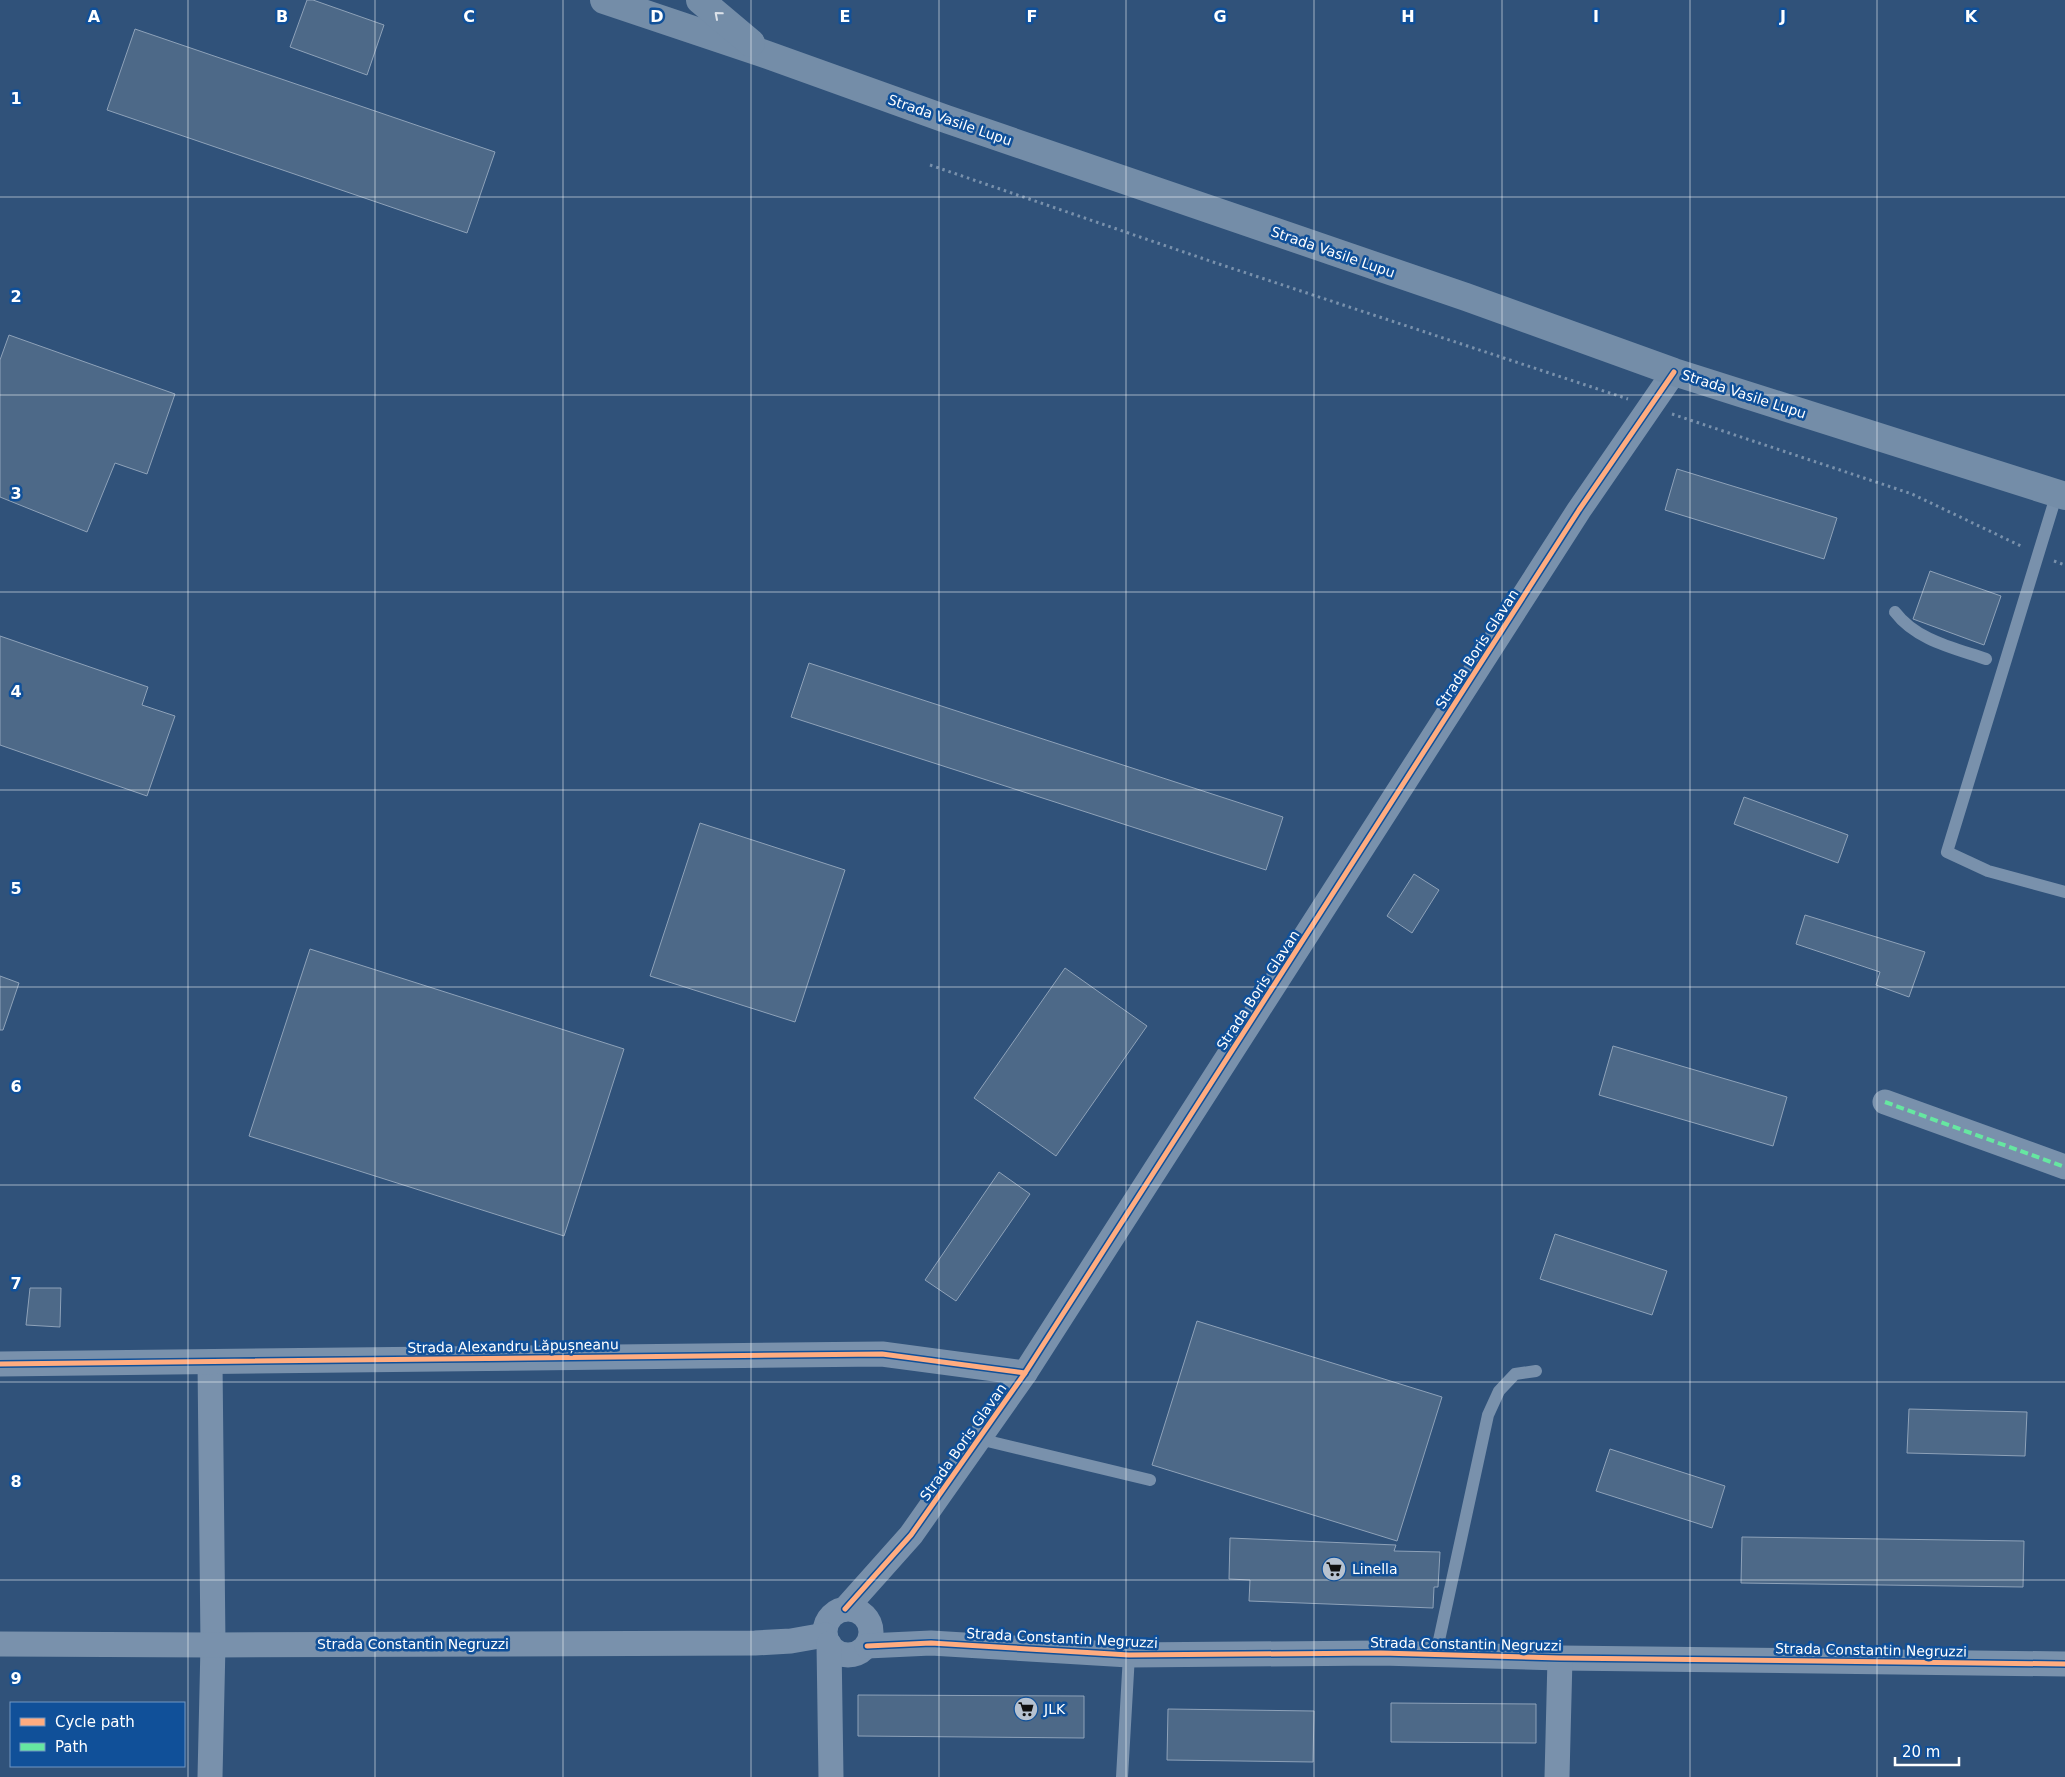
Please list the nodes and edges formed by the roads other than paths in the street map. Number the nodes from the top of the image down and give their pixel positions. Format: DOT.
graph roads {
  1 [pos="604,0"];
  2 [pos="700,0"];
  3 [pos="762,53"];
  4 [pos="1674,372"];
  5 [pos="2061,495"];
  6 [pos="1895,612"];
  7 [pos="1986,659"];
  8 [pos="2065,892"];
  9 [pos="1885,1102"];
  10 [pos="2065,1167"];
  11 [pos="210,1362"];
  12 [pos="0,1364"];
  13 [pos="1536,1371"];
  14 [pos="1025,1373"];
  15 [pos="978,1439"];
  16 [pos="1150,1480"];
  17 [pos="897,1552"];
  18 [pos="845,1609"];
  19 [pos="864,1637"];
  20 [pos="827,1639"];
  21 [pos="0,1644"];
  22 [pos="212,1645"];
  23 [pos="1436,1654"];
  24 [pos="1129,1655"];
  25 [pos="1560,1658"];
  26 [pos="2065,1664"];
  27 [pos="831,1712"];
  28 [pos="210,1777"];
  29 [pos="831,1777"];
  30 [pos="1122,1777"];
  31 [pos="1558,1777"];
  1 -- 3 [label="main road, Strada Vasile Lupu"];
  3 -- 2 [label="main road, one-way"];
  3 -- 4 [label="main road, Strada Vasile Lupu"];
  4 -- 5 [label="main road, Strada Vasile Lupu"];
  4 -- 14 [label="street, Strada Boris Glavan"];
  5 -- 8 [label="lane"];
  6 -- 7 [label="lane"];
  9 -- 10 [label="street"];
  11 -- 12 [label="street, Strada Alexandru Lăpușneanu"];
  11 -- 14 [label="street, Strada Alexandru Lăpușneanu"];
  11 -- 22 [label="street"];
  13 -- 23 [label="lane"];
  14 -- 15 [label="street, Strada Boris Glavan"];
  15 -- 16 [label="lane"];
  15 -- 17 [label="street, Strada Boris Glavan"];
  17 -- 18 [label="street, Strada Boris Glavan"];
  17 -- 19 [label="street, Strada Boris Glavan"];
  18 -- 19 [label="street"];
  18 -- 20 [label="street"];
  19 -- 20 [label="street"];
  19 -- 24 [label="street, Strada Constantin Negruzzi"];
  19 -- 27 [label="street, Strada Boris Glavan"];
  20 -- 22 [label="street, Strada Constantin Negruzzi"];
  20 -- 27 [label="street, Strada Boris Glavan"];
  21 -- 22 [label="street, Strada Constantin Negruzzi"];
  22 -- 28 [label="street"];
  23 -- 24 [label="street, Strada Constantin Negruzzi"];
  23 -- 25 [label="street, Strada Constantin Negruzzi"];
  24 -- 30 [label="lane"];
  25 -- 26 [label="street, Strada Constantin Negruzzi"];
  25 -- 31 [label="street"];
  27 -- 29 [label="street, Strada Boris Glavan"];
}
